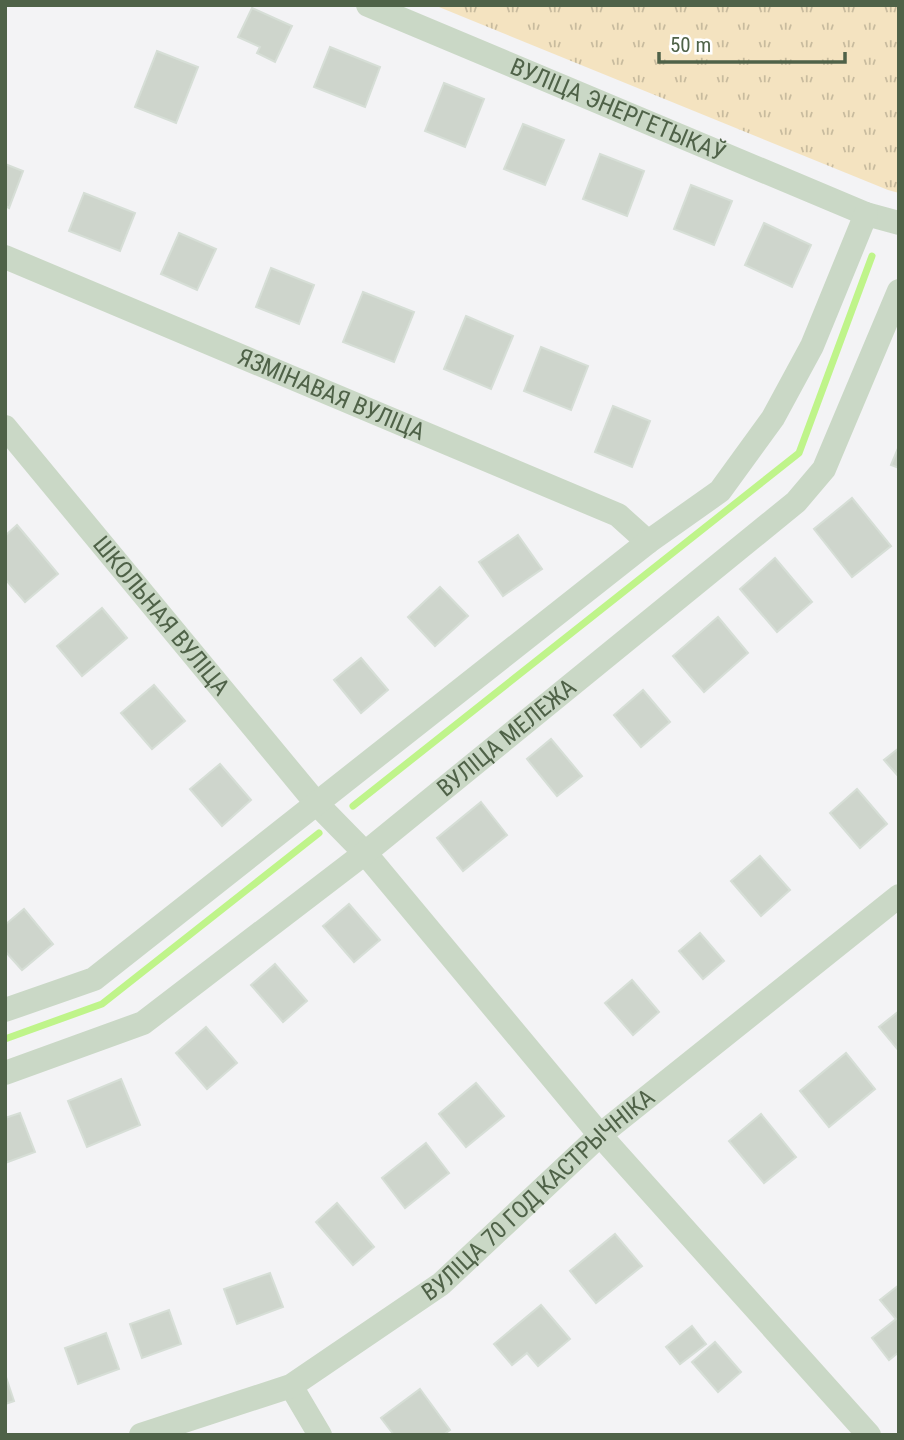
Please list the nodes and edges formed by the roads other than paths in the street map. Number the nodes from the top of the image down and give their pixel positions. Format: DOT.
graph roads {
  1 [pos="369,5"];
  2 [pos="866,214"];
  3 [pos="899,223"];
  4 [pos="5,257"];
  5 [pos="899,291"];
  6 [pos="5,427"];
  7 [pos="648,542"];
  8 [pos="317,804"];
  9 [pos="365,853"];
  10 [pos="899,896"];
  11 [pos="5,1010"];
  12 [pos="5,1073"];
  13 [pos="600,1135"];
  14 [pos="291,1386"];
  15 [pos="141,1435"];
  16 [pos="320,1435"];
  17 [pos="869,1435"];
  1 -- 2 [label="street, ВУЛІЦА ЭНЕРГЕТЫКАЎ"];
  2 -- 3 [label="street, ВУЛІЦА ЭНЕРГЕТЫКАЎ"];
  2 -- 7 [label="street"];
  4 -- 7 [label="street, ЯЗМІНАВАЯ ВУЛІЦА"];
  5 -- 9 [label="street, ВУЛІЦА МЕЛЕЖА"];
  6 -- 8 [label="street, ШКОЛЬНАЯ ВУЛІЦА"];
  7 -- 8 [label="street"];
  8 -- 9 [label="street, ШКОЛЬНАЯ ВУЛІЦА"];
  8 -- 11 [label="street"];
  9 -- 12 [label="street, ВУЛІЦА МЕЛЕЖА"];
  9 -- 13 [label="street, ШКОЛЬНАЯ ВУЛІЦА"];
  10 -- 13 [label="street, ВУЛІЦА 70 ГОД КАСТРЫЧНІКА"];
  13 -- 14 [label="street, ВУЛІЦА 70 ГОД КАСТРЫЧНІКА"];
  13 -- 17 [label="street, ШКОЛЬНАЯ ВУЛІЦА"];
  14 -- 15 [label="street, ВУЛІЦА 70 ГОД КАСТРЫЧНІКА"];
  14 -- 16 [label="street"];
}
